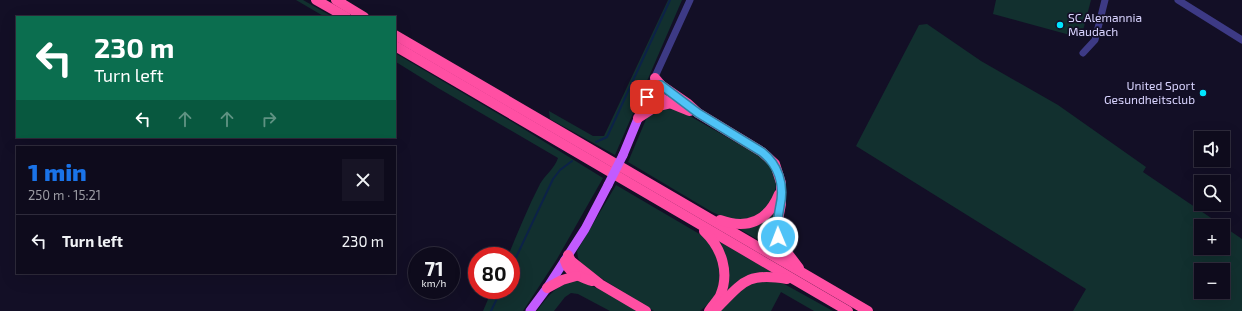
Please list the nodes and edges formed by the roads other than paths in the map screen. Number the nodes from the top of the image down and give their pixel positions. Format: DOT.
graph roads {
  1 [pos="316,0"];
  2 [pos="336,0"];
  3 [pos="690,0"];
  4 [pos="1104,0"];
  5 [pos="1178,0"];
  6 [pos="344,16"];
  7 [pos="362,16"];
  8 [pos="396,36"];
  9 [pos="1242,40"];
  10 [pos="396,47"];
  11 [pos="1083,53"];
  12 [pos="656,83"];
  13 [pos="672,103"];
  14 [pos="698,113"];
  15 [pos="638,118"];
  16 [pos="781,188"];
  17 [pos="692,215"];
  18 [pos="568,259"];
  19 [pos="803,272"];
  20 [pos="576,276"];
  21 [pos="795,280"];
  22 [pos="600,284"];
  23 [pos="547,288"];
  24 [pos="530,311"];
  25 [pos="646,311"];
  26 [pos="709,311"];
  27 [pos="714,311"];
  28 [pos="848,311"];
  29 [pos="868,311"];
  1 -- 6 [label="highway"];
  2 -- 7 [label="highway"];
  3 -- 12 [label="street"];
  4 -- 11 [label="street"];
  5 -- 9 [label="street"];
  8 -- 17 [label="highway"];
  10 -- 17 [label="highway"];
  12 -- 13 [label="highway"];
  12 -- 14 [label="highway"];
  12 -- 15 [label="main road"];
  13 -- 14 [label="highway"];
  13 -- 15 [label="highway"];
  14 -- 16 [label="highway"];
  15 -- 18 [label="main road, bridge"];
  16 -- 17 [label="highway"];
  16 -- 19 [label="highway"];
  17 -- 19 [label="highway"];
  17 -- 21 [label="highway"];
  17 -- 26 [label="highway"];
  18 -- 20 [label="highway"];
  18 -- 22 [label="highway"];
  18 -- 23 [label="main road"];
  19 -- 29 [label="highway"];
  20 -- 22 [label="highway"];
  20 -- 23 [label="highway"];
  21 -- 27 [label="highway"];
  21 -- 28 [label="highway"];
  22 -- 25 [label="highway"];
  23 -- 24 [label="main road"];
}
